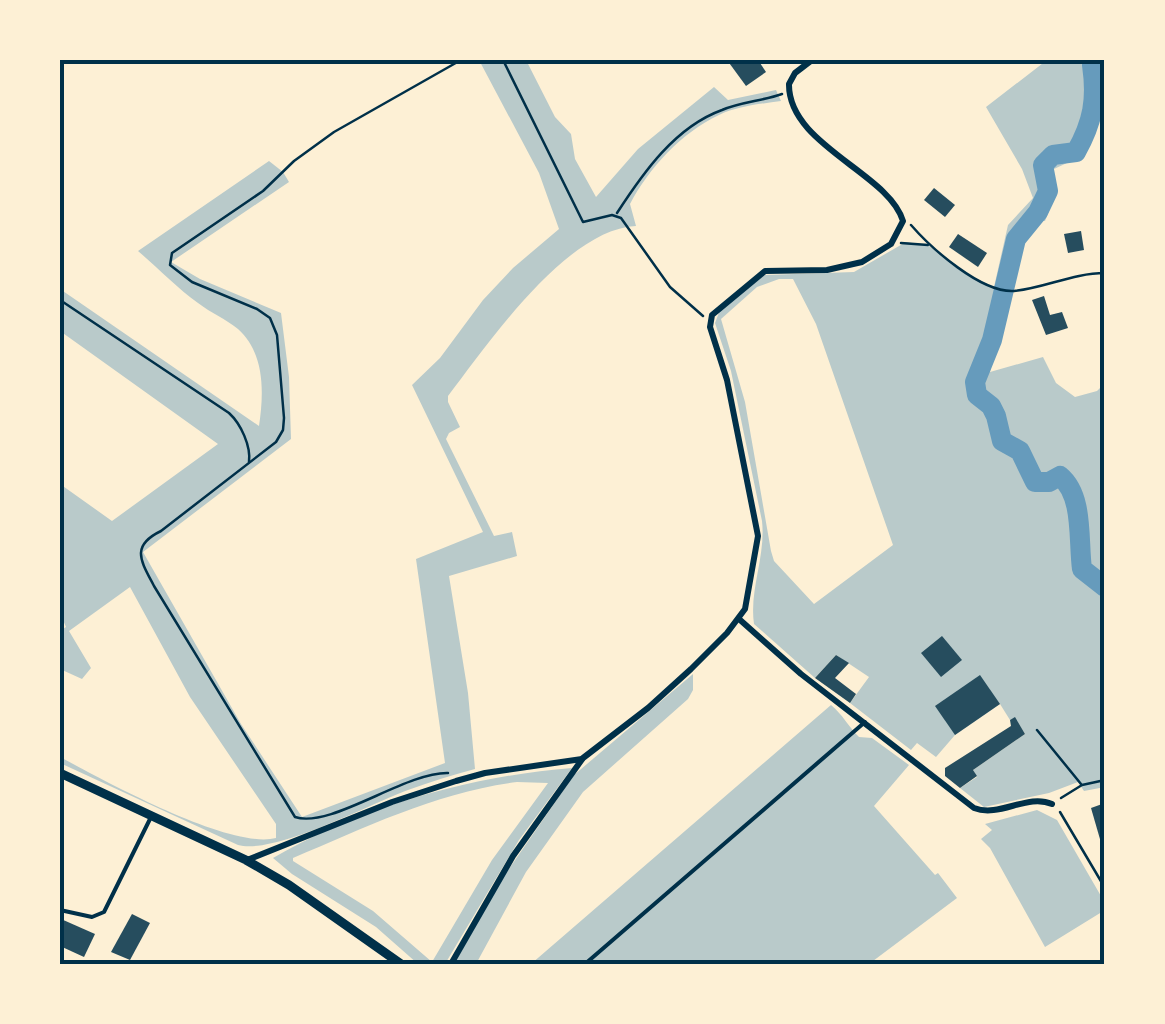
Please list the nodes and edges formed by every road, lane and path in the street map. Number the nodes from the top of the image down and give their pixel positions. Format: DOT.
graph roads {
  1 [pos="461,60"];
  2 [pos="503,60"];
  3 [pos="812,60"];
  4 [pos="788,91"];
  5 [pos="901,214"];
  6 [pos="615,215"];
  7 [pos="891,244"];
  8 [pos="929,246"];
  9 [pos="1105,273"];
  10 [pos="60,300"];
  11 [pos="710,320"];
  12 [pos="249,462"];
  13 [pos="739,619"];
  14 [pos="865,722"];
  15 [pos="1038,730"];
  16 [pos="583,758"];
  17 [pos="60,773"];
  18 [pos="1105,780"];
  19 [pos="456,781"];
  20 [pos="1082,785"];
  21 [pos="1052,804"];
  22 [pos="152,816"];
  23 [pos="246,860"];
  24 [pos="1105,888"];
  25 [pos="60,910"];
  26 [pos="401,964"];
  27 [pos="450,964"];
  28 [pos="585,964"];
  1 -- 12 [label="path"];
  2 -- 6 [label="path"];
  3 -- 4 [label="street"];
  4 -- 5 [label="street"];
  4 -- 6 [label="path"];
  5 -- 7 [label="street"];
  5 -- 8 [label="path"];
  6 -- 11 [label="path"];
  7 -- 8 [label="path"];
  7 -- 11 [label="street"];
  8 -- 9 [label="path"];
  10 -- 12 [label="path"];
  11 -- 13 [label="street"];
  12 -- 19 [label="path"];
  13 -- 14 [label="street"];
  13 -- 16 [label="street"];
  14 -- 21 [label="street"];
  14 -- 28 [label="lane"];
  15 -- 20 [label="path"];
  16 -- 19 [label="street"];
  16 -- 27 [label="street"];
  17 -- 22 [label="main road"];
  18 -- 20 [label="path"];
  19 -- 23 [label="street"];
  20 -- 21 [label="path"];
  21 -- 24 [label="path"];
  22 -- 23 [label="main road"];
  22 -- 25 [label="lane"];
  23 -- 26 [label="main road"];
}
